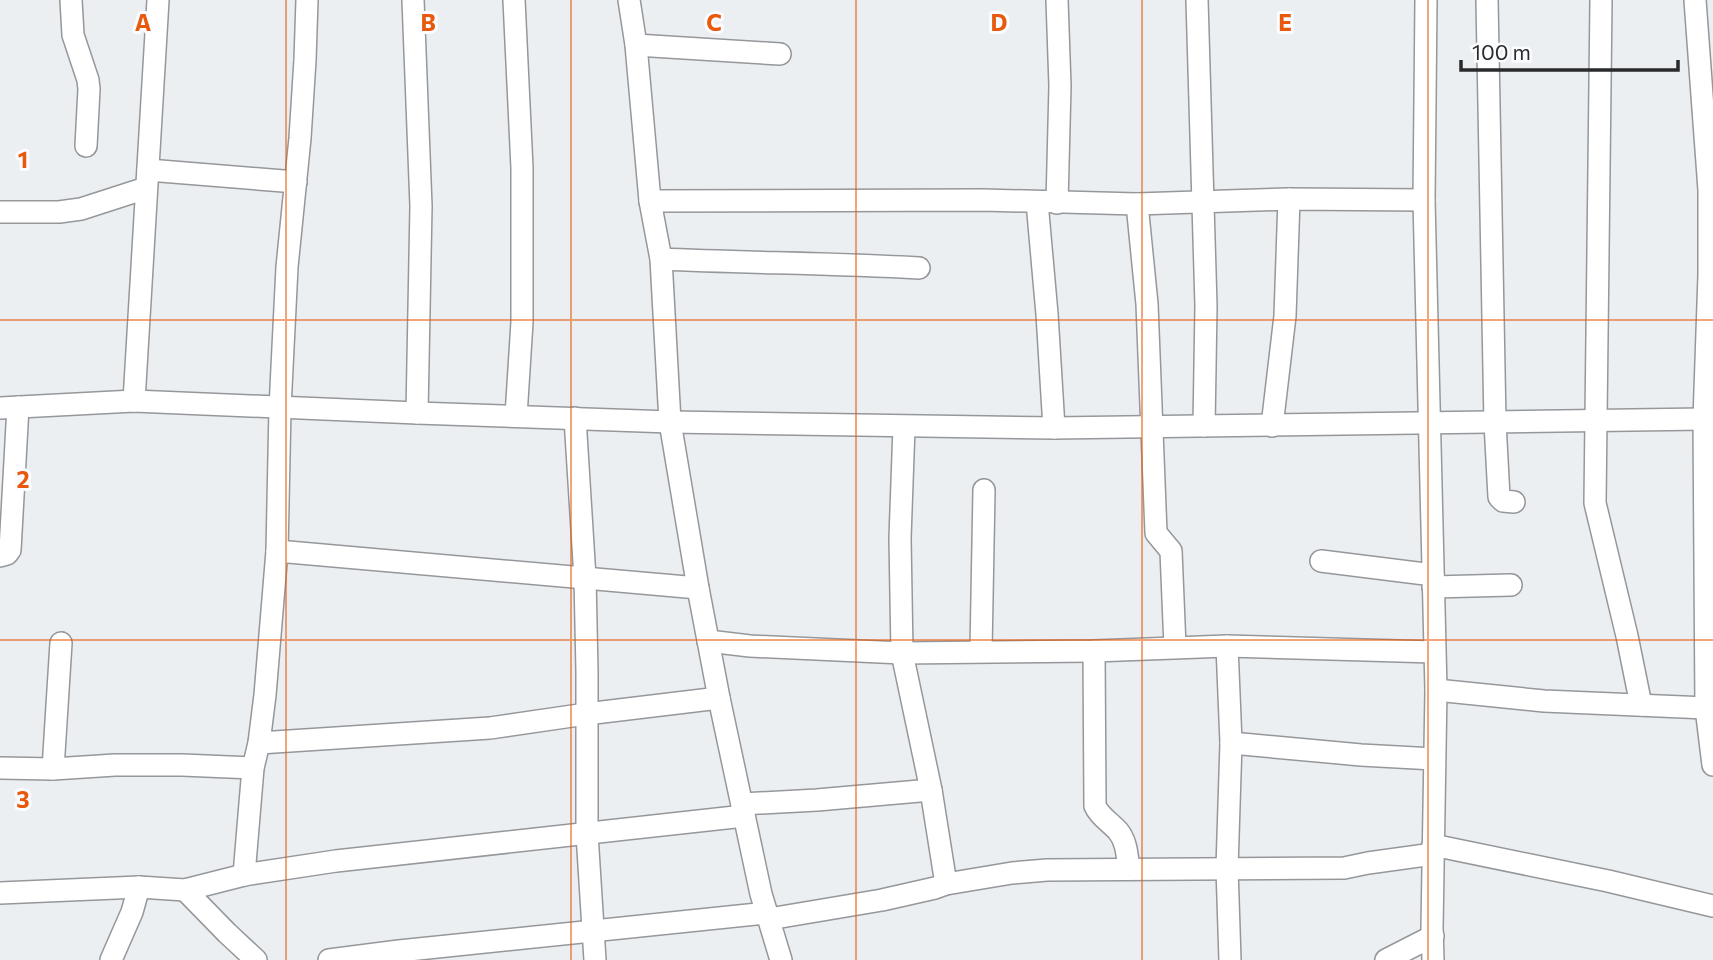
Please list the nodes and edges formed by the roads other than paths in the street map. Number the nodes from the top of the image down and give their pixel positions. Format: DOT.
graph roads {
  1 [pos="71,0"];
  2 [pos="158,0"];
  3 [pos="307,0"];
  4 [pos="413,0"];
  5 [pos="514,0"];
  6 [pos="629,0"];
  7 [pos="1057,0"];
  8 [pos="1197,0"];
  9 [pos="1426,0"];
  10 [pos="1487,0"];
  11 [pos="1601,0"];
  12 [pos="1695,0"];
  13 [pos="636,44"];
  14 [pos="780,54"];
  15 [pos="86,146"];
  16 [pos="147,179"];
  17 [pos="296,183"];
  18 [pos="1289,200"];
  19 [pos="1424,200"];
  20 [pos="650,201"];
  21 [pos="1047,202"];
  22 [pos="1204,203"];
  23 [pos="1137,204"];
  24 [pos="0,212"];
  25 [pos="661,259"];
  26 [pos="919,268"];
  27 [pos="1711,276"];
  28 [pos="134,401"];
  29 [pos="9,407"];
  30 [pos="280,408"];
  31 [pos="417,413"];
  32 [pos="516,416"];
  33 [pos="575,418"];
  34 [pos="1704,419"];
  35 [pos="1597,421"];
  36 [pos="670,422"];
  37 [pos="1430,423"];
  38 [pos="1495,423"];
  39 [pos="1151,426"];
  40 [pos="1204,426"];
  41 [pos="1272,426"];
  42 [pos="904,427"];
  43 [pos="1054,428"];
  44 [pos="984,490"];
  45 [pos="1514,502"];
  46 [pos="277,551"];
  47 [pos="0,556"];
  48 [pos="1321,561"];
  49 [pos="585,578"];
  50 [pos="1433,581"];
  51 [pos="1511,585"];
  52 [pos="698,587"];
  53 [pos="1709,591"];
  54 [pos="708,641"];
  55 [pos="61,643"];
  56 [pos="1227,646"];
  57 [pos="1175,647"];
  58 [pos="981,651"];
  59 [pos="1094,651"];
  60 [pos="1434,652"];
  61 [pos="902,653"];
  62 [pos="1436,690"];
  63 [pos="719,698"];
  64 [pos="1640,705"];
  65 [pos="1706,708"];
  66 [pos="586,714"];
  67 [pos="259,743"];
  68 [pos="1231,743"];
  69 [pos="1434,759"];
  70 [pos="1713,765"];
  71 [pos="0,768"];
  72 [pos="253,768"];
  73 [pos="53,769"];
  74 [pos="931,790"];
  75 [pos="743,810"];
  76 [pos="587,834"];
  77 [pos="1433,849"];
  78 [pos="1227,868"];
  79 [pos="1129,869"];
  80 [pos="244,875"];
  81 [pos="946,884"];
  82 [pos="139,887"];
  83 [pos="185,890"];
  84 [pos="0,893"];
  85 [pos="1713,906"];
  86 [pos="768,916"];
  87 [pos="593,932"];
  88 [pos="1433,936"];
  89 [pos="111,960"];
  90 [pos="256,960"];
  91 [pos="330,960"];
  92 [pos="595,960"];
  93 [pos="781,960"];
  94 [pos="1230,960"];
  95 [pos="1386,960"];
  96 [pos="1433,960"];
  1 -- 15 [label="street"];
  2 -- 16 [label="street"];
  3 -- 17 [label="street"];
  4 -- 31 [label="street"];
  5 -- 32 [label="street"];
  6 -- 13 [label="street"];
  7 -- 21 [label="street"];
  8 -- 22 [label="street"];
  9 -- 19 [label="street"];
  10 -- 38 [label="street"];
  11 -- 35 [label="street"];
  12 -- 27 [label="street"];
  13 -- 14 [label="street"];
  13 -- 20 [label="street"];
  16 -- 17 [label="street"];
  16 -- 24 [label="street"];
  16 -- 28 [label="street"];
  17 -- 30 [label="street"];
  18 -- 19 [label="street"];
  18 -- 22 [label="street"];
  18 -- 41 [label="street"];
  19 -- 37 [label="street"];
  20 -- 21 [label="street"];
  20 -- 25 [label="street"];
  21 -- 23 [label="street"];
  21 -- 43 [label="street"];
  22 -- 23 [label="street"];
  22 -- 40 [label="street"];
  23 -- 39 [label="street"];
  25 -- 26 [label="street"];
  25 -- 36 [label="street"];
  27 -- 34 [label="street"];
  28 -- 29 [label="street"];
  28 -- 30 [label="street"];
  29 -- 47 [label="street"];
  30 -- 31 [label="street"];
  30 -- 46 [label="street"];
  31 -- 32 [label="street"];
  32 -- 33 [label="street"];
  33 -- 36 [label="street"];
  33 -- 49 [label="street"];
  34 -- 35 [label="street"];
  34 -- 53 [label="street"];
  35 -- 38 [label="street"];
  35 -- 64 [label="street"];
  36 -- 42 [label="street"];
  36 -- 52 [label="street"];
  37 -- 38 [label="street"];
  37 -- 41 [label="street"];
  37 -- 50 [label="street"];
  38 -- 45 [label="street"];
  39 -- 40 [label="street"];
  39 -- 43 [label="street"];
  39 -- 57 [label="street"];
  40 -- 41 [label="street"];
  42 -- 43 [label="street"];
  42 -- 61 [label="street"];
  44 -- 58 [label="street"];
  46 -- 49 [label="street"];
  46 -- 67 [label="street"];
  48 -- 50 [label="street"];
  49 -- 52 [label="street"];
  49 -- 66 [label="street"];
  50 -- 51 [label="street"];
  50 -- 60 [label="street"];
  52 -- 54 [label="street"];
  53 -- 65 [label="street"];
  54 -- 61 [label="street"];
  54 -- 63 [label="street"];
  55 -- 73 [label="street"];
  56 -- 57 [label="street"];
  56 -- 60 [label="street"];
  56 -- 68 [label="street"];
  57 -- 59 [label="street"];
  58 -- 59 [label="street"];
  58 -- 61 [label="street"];
  59 -- 79 [label="street"];
  60 -- 62 [label="street"];
  61 -- 74 [label="street"];
  62 -- 64 [label="street"];
  62 -- 69 [label="street"];
  63 -- 66 [label="street"];
  63 -- 75 [label="street"];
  64 -- 65 [label="street"];
  65 -- 70 [label="street"];
  66 -- 67 [label="street"];
  66 -- 76 [label="street"];
  67 -- 72 [label="street"];
  68 -- 69 [label="street"];
  68 -- 78 [label="street"];
  69 -- 77 [label="street"];
  71 -- 73 [label="street"];
  72 -- 73 [label="street"];
  72 -- 80 [label="street"];
  74 -- 75 [label="street"];
  74 -- 81 [label="street"];
  75 -- 76 [label="street"];
  75 -- 86 [label="street"];
  76 -- 80 [label="street"];
  76 -- 87 [label="street"];
  77 -- 78 [label="street"];
  77 -- 85 [label="street"];
  77 -- 88 [label="street"];
  78 -- 79 [label="street"];
  78 -- 94 [label="street"];
  79 -- 81 [label="street"];
  80 -- 83 [label="street"];
  81 -- 86 [label="street"];
  82 -- 83 [label="street"];
  82 -- 84 [label="street"];
  82 -- 89 [label="street"];
  83 -- 90 [label="street"];
  86 -- 87 [label="street"];
  86 -- 93 [label="street"];
  87 -- 91 [label="street"];
  87 -- 92 [label="street"];
  88 -- 95 [label="street"];
  88 -- 96 [label="street"];
}
